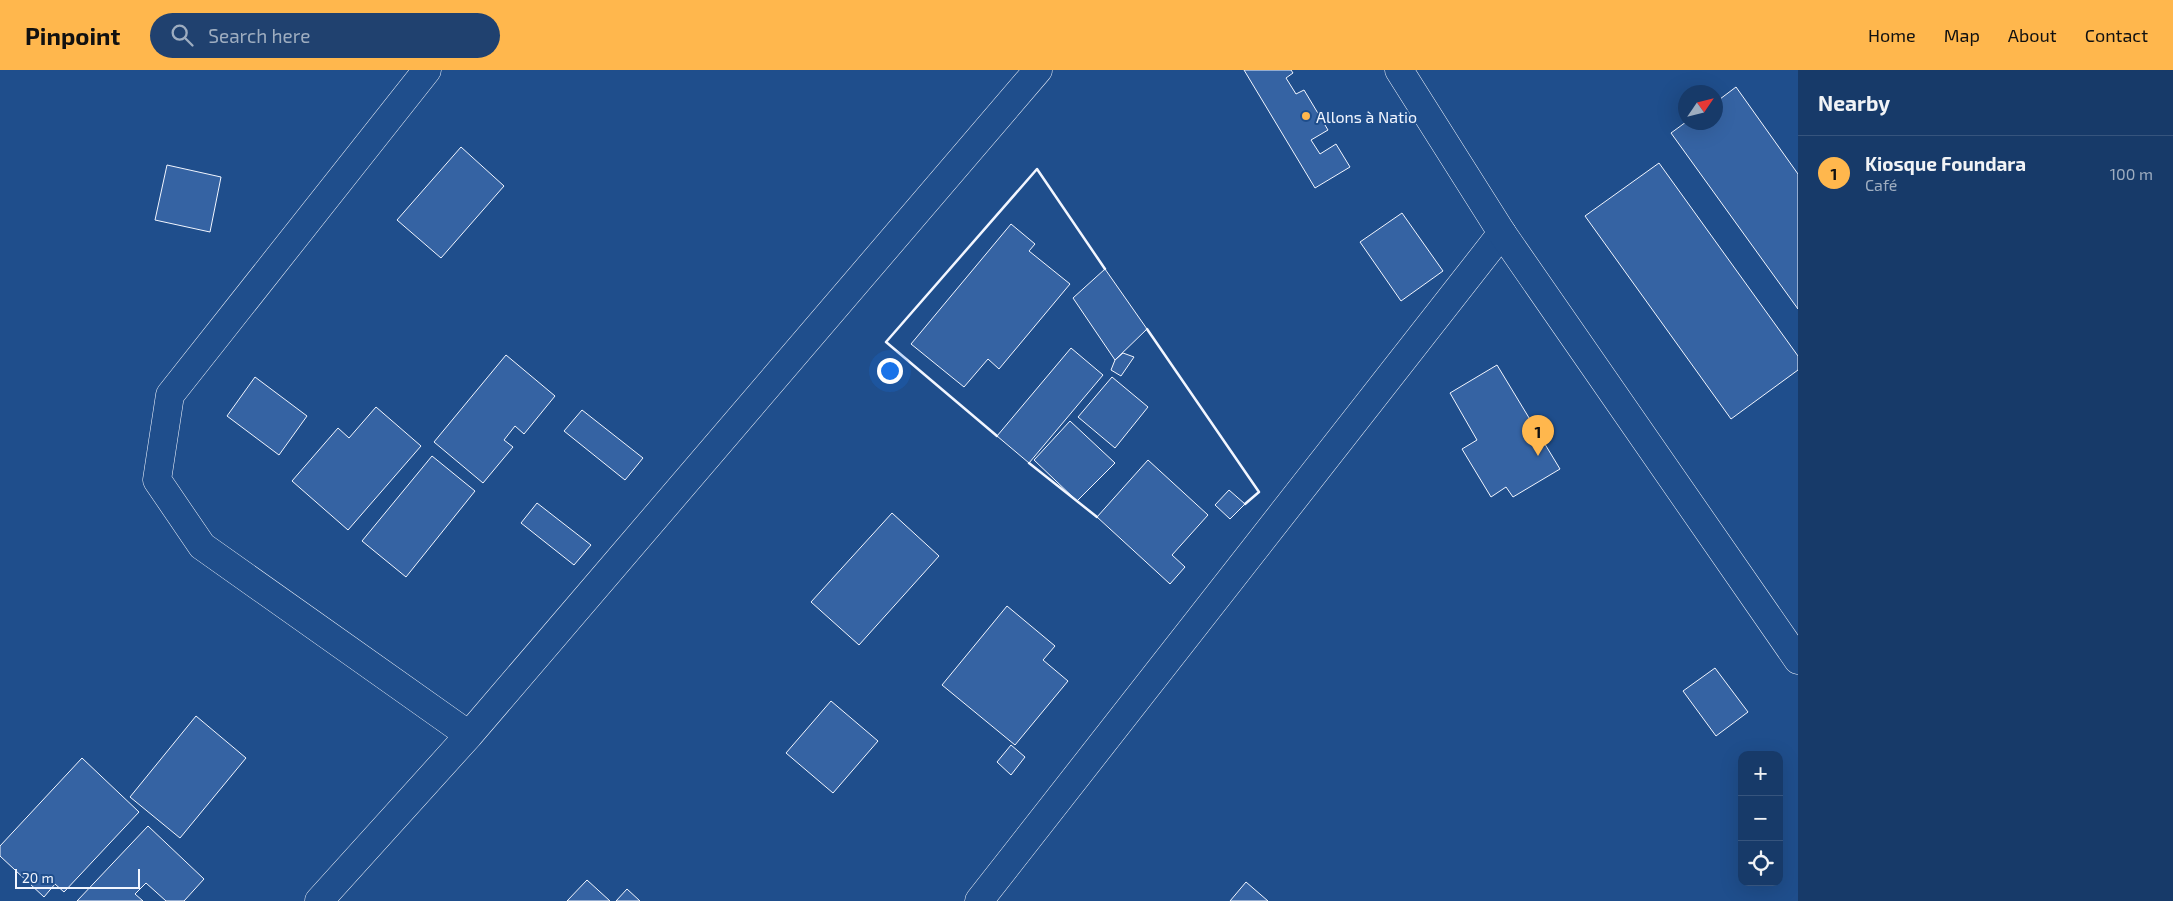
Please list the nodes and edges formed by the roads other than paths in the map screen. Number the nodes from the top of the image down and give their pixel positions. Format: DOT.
graph roads {
  1 [pos="427,70"];
  2 [pos="1038,70"];
  3 [pos="1409,76"];
  4 [pos="1502,234"];
  5 [pos="1798,660"];
  6 [pos="469,735"];
  7 [pos="319,901"];
  8 [pos="980,901"];
  1 -- 6 [label="street"];
  2 -- 6 [label="street"];
  3 -- 4 [label="street"];
  4 -- 5 [label="street"];
  4 -- 8 [label="street"];
  6 -- 7 [label="street"];
}
